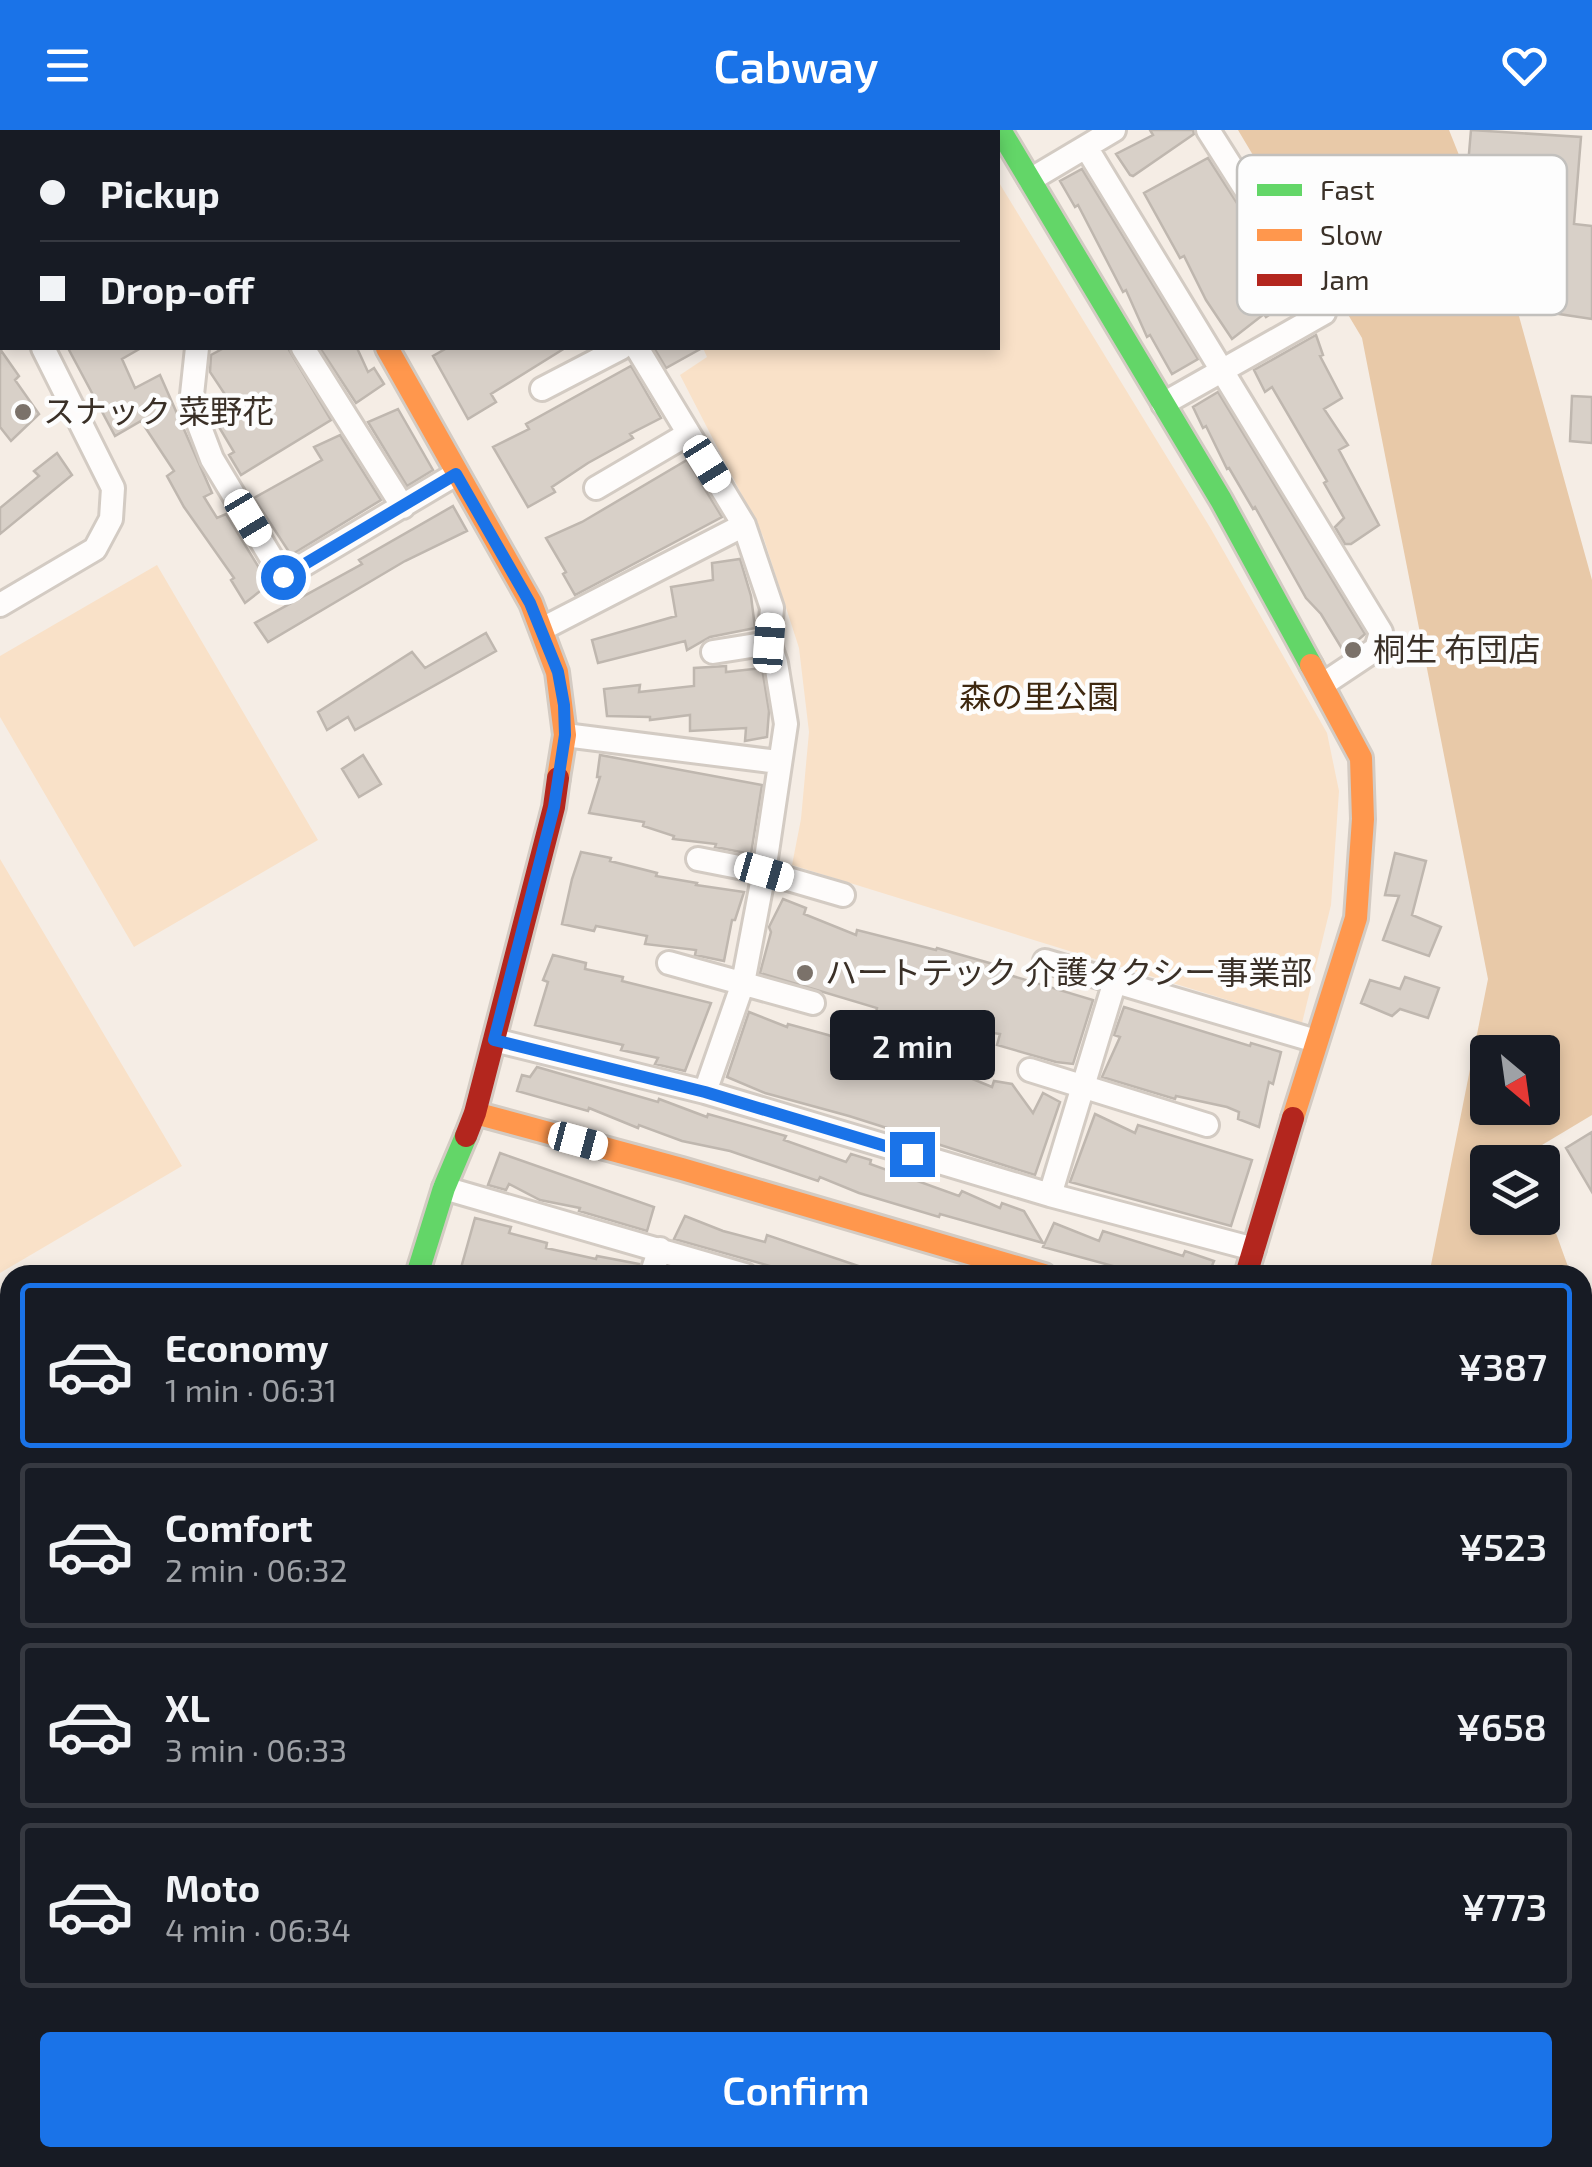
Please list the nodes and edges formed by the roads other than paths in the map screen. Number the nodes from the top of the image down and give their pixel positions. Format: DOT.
graph roads {
  1 [pos="1000,130"];
  2 [pos="1114,130"];
  3 [pos="1208,130"];
  4 [pos="1086,146"];
  5 [pos="1237,176"];
  6 [pos="1030,180"];
  7 [pos="1320,315"];
  8 [pos="44,350"];
  9 [pos="197,350"];
  10 [pos="304,350"];
  11 [pos="390,350"];
  12 [pos="617,350"];
  13 [pos="638,350"];
  14 [pos="1224,369"];
  15 [pos="542,389"];
  16 [pos="1163,404"];
  17 [pos="688,434"];
  18 [pos="456,474"];
  19 [pos="596,488"];
  20 [pos="404,507"];
  21 [pos="744,524"];
  22 [pos="0,605"];
  23 [pos="542,629"];
  24 [pos="769,643"];
  25 [pos="713,652"];
  26 [pos="1322,685"];
  27 [pos="565,735"];
  28 [pos="778,762"];
  29 [pos="698,859"];
  30 [pos="764,872"];
  31 [pos="843,894"];
  32 [pos="1044,961"];
  33 [pos="670,962"];
  34 [pos="1115,981"];
  35 [pos="742,983"];
  36 [pos="813,1003"];
  37 [pos="494,1040"];
  38 [pos="1316,1041"];
  39 [pos="1030,1070"];
  40 [pos="1080,1088"];
  41 [pos="705,1092"];
  42 [pos="475,1113"];
  43 [pos="1207,1125"];
  44 [pos="444,1188"];
  45 [pos="1050,1196"];
  46 [pos="660,1249"];
  47 [pos="1254,1249"];
  48 [pos="420,1265"];
  49 [pos="654,1265"];
  50 [pos="713,1265"];
  51 [pos="1010,1265"];
  52 [pos="1249,1265"];
  1 -- 6 [label="street"];
  2 -- 4 [label="street"];
  3 -- 5 [label="street"];
  4 -- 6 [label="street"];
  4 -- 14 [label="street"];
  6 -- 16 [label="street"];
  7 -- 14 [label="street"];
  8 -- 22 [label="street"];
  9 -- 20 [label="street"];
  10 -- 20 [label="street"];
  11 -- 18 [label="street"];
  12 -- 15 [label="street"];
  13 -- 17 [label="street"];
  14 -- 16 [label="street"];
  14 -- 26 [label="street"];
  16 -- 26 [label="street"];
  17 -- 19 [label="street"];
  17 -- 21 [label="street"];
  18 -- 20 [label="street"];
  18 -- 23 [label="street"];
  21 -- 23 [label="street"];
  21 -- 24 [label="street"];
  23 -- 27 [label="street"];
  24 -- 25 [label="street"];
  24 -- 28 [label="street"];
  26 -- 38 [label="street"];
  27 -- 28 [label="street"];
  27 -- 37 [label="street"];
  28 -- 30 [label="street"];
  29 -- 30 [label="street"];
  30 -- 31 [label="street"];
  30 -- 35 [label="street"];
  32 -- 34 [label="street"];
  33 -- 35 [label="street"];
  34 -- 38 [label="street"];
  34 -- 40 [label="street"];
  35 -- 36 [label="street"];
  35 -- 41 [label="street"];
  37 -- 41 [label="street"];
  37 -- 42 [label="street"];
  38 -- 47 [label="street"];
  39 -- 40 [label="street"];
  40 -- 43 [label="street"];
  40 -- 45 [label="street"];
  41 -- 45 [label="street"];
  42 -- 44 [label="street"];
  42 -- 51 [label="street"];
  44 -- 46 [label="street"];
  44 -- 48 [label="street"];
  45 -- 47 [label="street"];
  46 -- 49 [label="street"];
  46 -- 50 [label="street"];
  47 -- 52 [label="street"];
}
